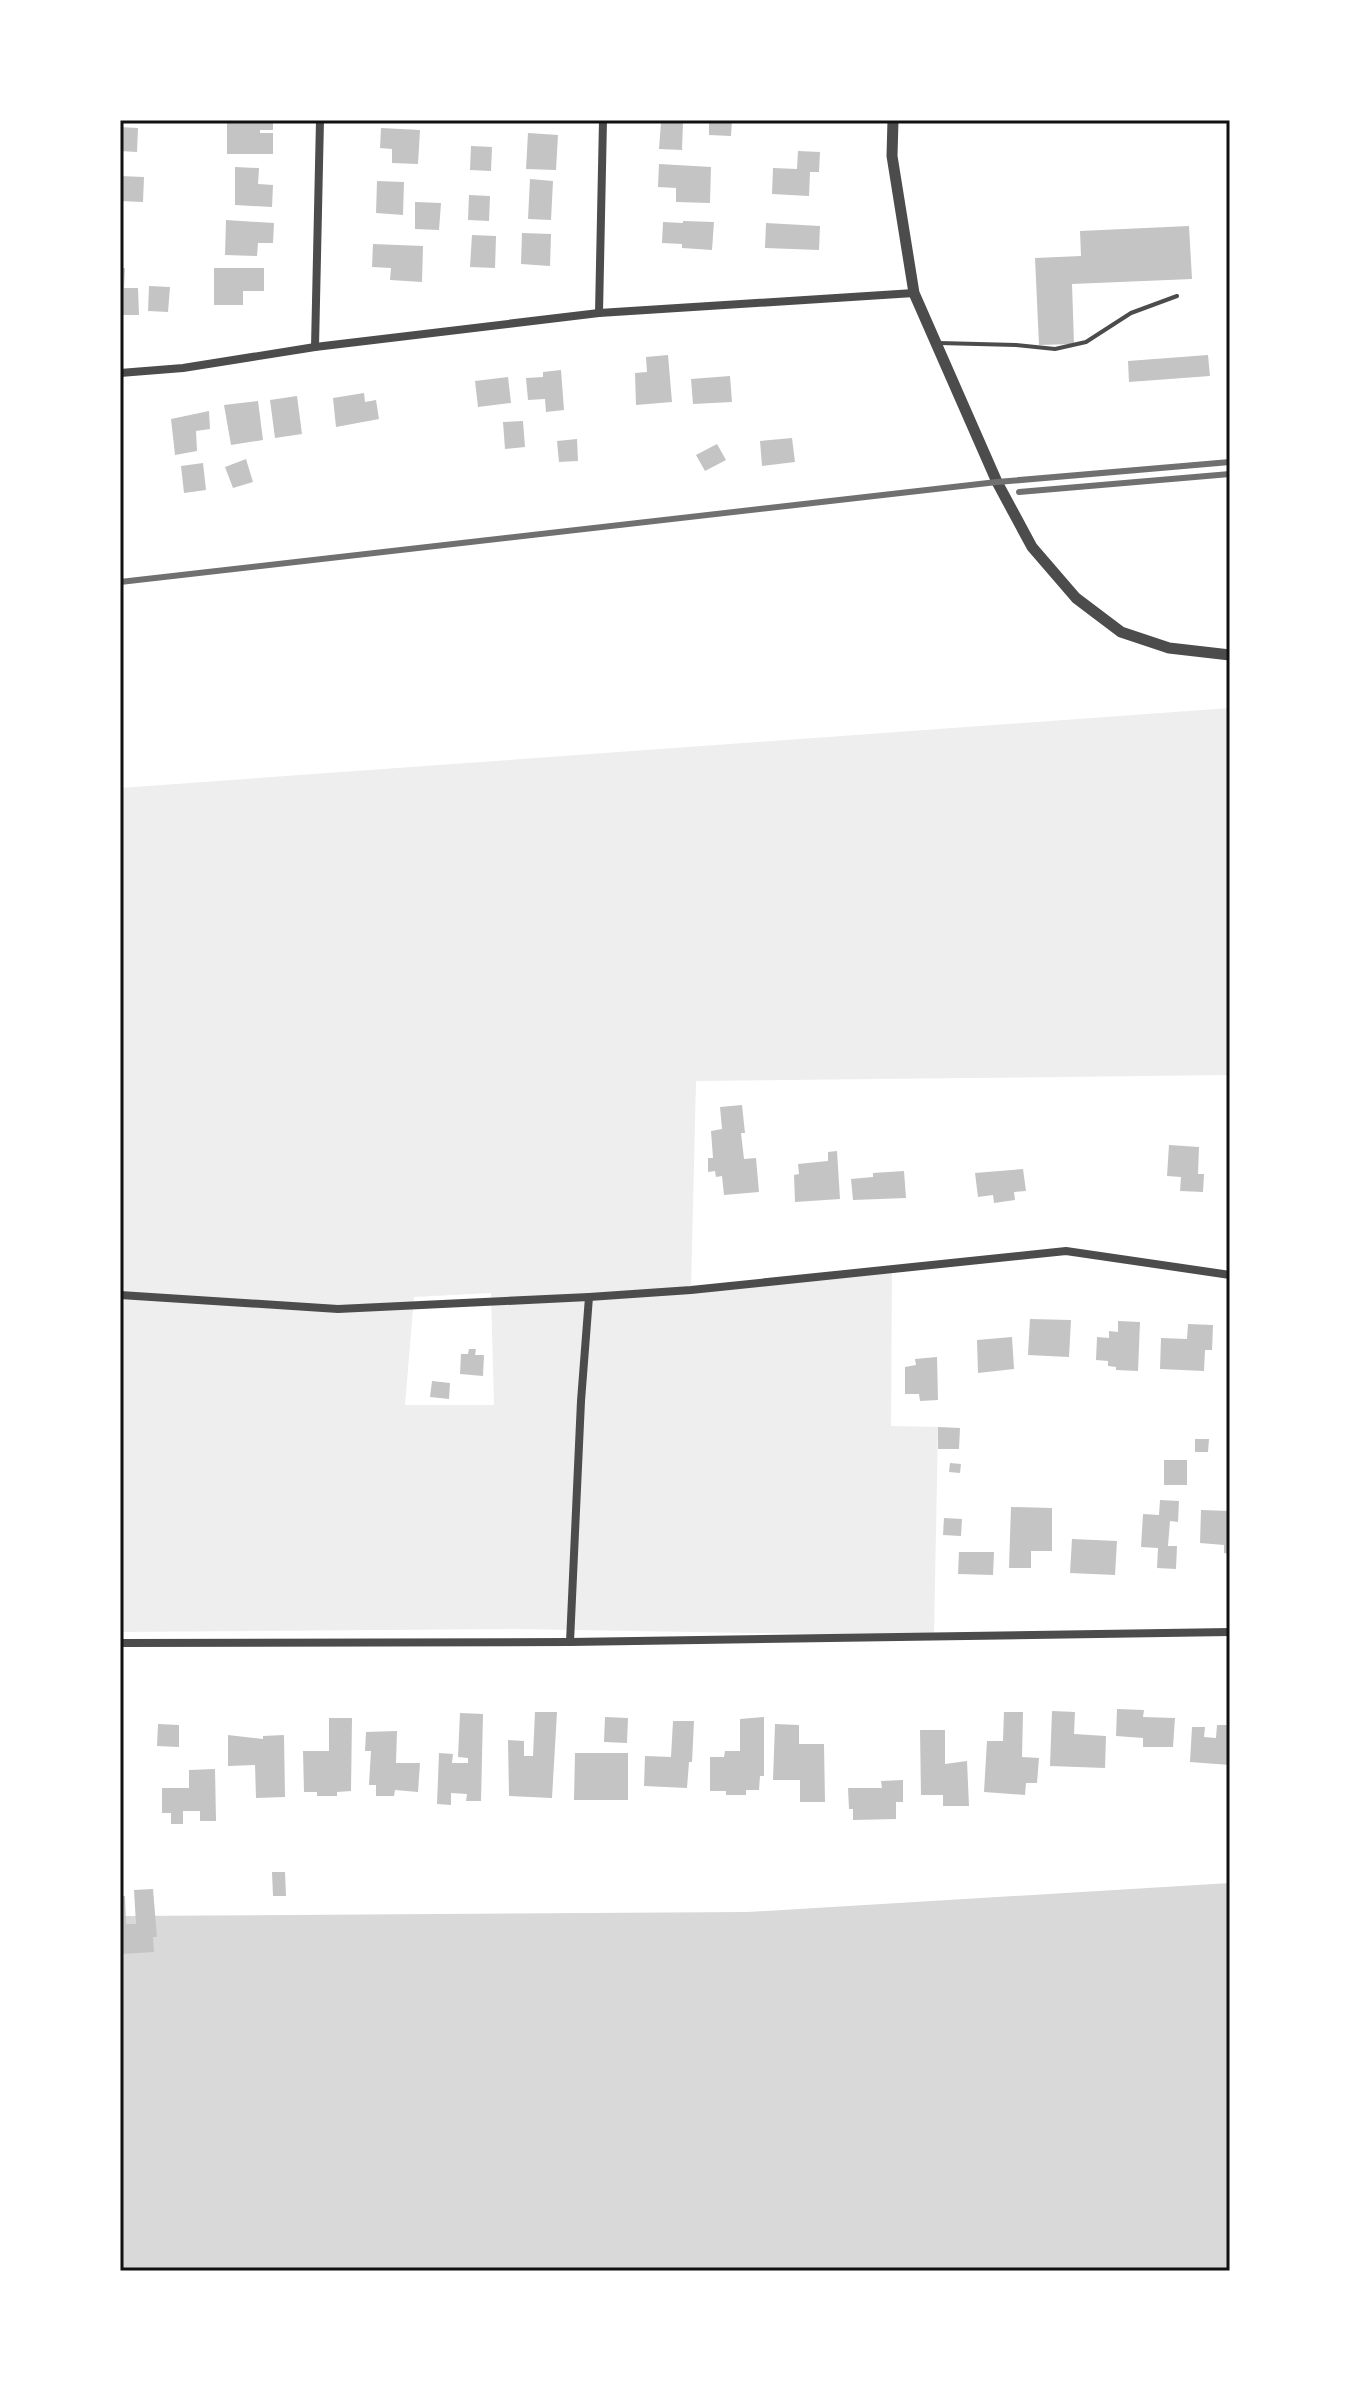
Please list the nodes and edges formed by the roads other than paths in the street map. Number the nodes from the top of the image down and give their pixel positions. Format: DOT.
graph roads {
  1 [pos="320,120"];
  2 [pos="603,120"];
  3 [pos="893,120"];
  4 [pos="914,293"];
  5 [pos="1177,296"];
  6 [pos="599,313"];
  7 [pos="936,343"];
  8 [pos="315,347"];
  9 [pos="120,373"];
  10 [pos="1230,655"];
  11 [pos="1230,1275"];
  12 [pos="120,1295"];
  13 [pos="589,1297"];
  14 [pos="1230,1632"];
  15 [pos="570,1642"];
  16 [pos="120,1643"];
  1 -- 8 [label="street"];
  2 -- 6 [label="street"];
  3 -- 4 [label="street"];
  4 -- 6 [label="street"];
  4 -- 7 [label="street"];
  5 -- 7 [label="lane"];
  6 -- 8 [label="street"];
  7 -- 10 [label="street"];
  8 -- 9 [label="street"];
  11 -- 13 [label="street"];
  12 -- 13 [label="street"];
  13 -- 15 [label="street"];
  14 -- 15 [label="street"];
  15 -- 16 [label="street"];
}
